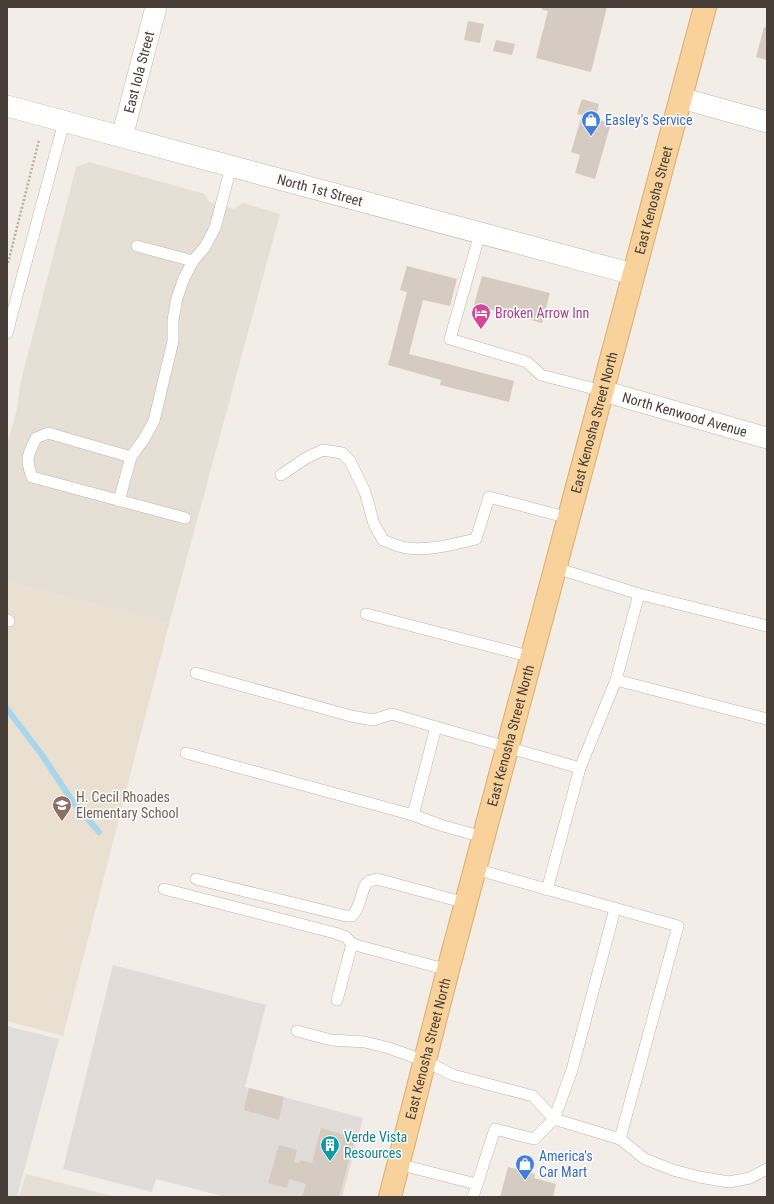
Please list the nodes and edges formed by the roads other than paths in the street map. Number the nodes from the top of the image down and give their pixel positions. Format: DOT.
graph roads {
  1 [pos="156,7"];
  2 [pos="705,7"];
  3 [pos="681,98"];
  4 [pos="7,106"];
  5 [pos="64,122"];
  6 [pos="767,122"];
  7 [pos="122,137"];
  8 [pos="231,167"];
  9 [pos="480,233"];
  10 [pos="137,246"];
  11 [pos="193,261"];
  12 [pos="633,274"];
  13 [pos="7,333"];
  14 [pos="603,391"];
  15 [pos="767,438"];
  16 [pos="132,457"];
  17 [pos="281,475"];
  18 [pos="119,501"];
  19 [pos="185,518"];
  20 [pos="569,518"];
  21 [pos="556,568"];
  22 [pos="639,594"];
  23 [pos="366,614"];
  24 [pos="767,626"];
  25 [pos="532,657"];
  26 [pos="196,673"];
  27 [pos="616,680"];
  28 [pos="767,719"];
  29 [pos="436,727"];
  30 [pos="507,747"];
  31 [pos="186,753"];
  32 [pos="580,768"];
  33 [pos="413,815"];
  34 [pos="483,837"];
  35 [pos="475,869"];
  36 [pos="196,879"];
  37 [pos="164,889"];
  38 [pos="547,890"];
  39 [pos="466,903"];
  40 [pos="615,909"];
  41 [pos="352,944"];
  42 [pos="448,970"];
  43 [pos="337,1000"];
  44 [pos="297,1031"];
  45 [pos="425,1061"];
  46 [pos="554,1119"];
  47 [pos="620,1138"];
  48 [pos="398,1164"];
  49 [pos="767,1169"];
  50 [pos="476,1184"];
  51 [pos="390,1197"];
  52 [pos="473,1197"];
  1 -- 7 [label="street, East Iola Street"];
  2 -- 3 [label="main road"];
  3 -- 6 [label="street"];
  3 -- 12 [label="main road, East Kenosha Street"];
  4 -- 5 [label="street, North 1st Street"];
  5 -- 7 [label="street, North 1st Street"];
  5 -- 13 [label="lane"];
  7 -- 8 [label="street, North 1st Street"];
  8 -- 9 [label="street, North 1st Street"];
  8 -- 11 [label="lane"];
  9 -- 12 [label="street, North 1st Street"];
  9 -- 14 [label="lane"];
  10 -- 11 [label="lane"];
  11 -- 16 [label="lane"];
  12 -- 14 [label="main road, East Kenosha Street North"];
  14 -- 15 [label="street, North Kenwood Avenue"];
  14 -- 20 [label="main road, East Kenosha Street North"];
  16 -- 18 [label="lane"];
  16 -- 18 [label="lane"];
  17 -- 20 [label="lane"];
  18 -- 19 [label="lane"];
  20 -- 21 [label="main road, East Kenosha Street North"];
  21 -- 22 [label="lane"];
  21 -- 25 [label="main road, East Kenosha Street North"];
  22 -- 24 [label="lane"];
  22 -- 27 [label="lane"];
  23 -- 25 [label="lane"];
  25 -- 30 [label="main road, East Kenosha Street North"];
  26 -- 29 [label="lane"];
  27 -- 28 [label="lane"];
  27 -- 32 [label="lane"];
  29 -- 30 [label="lane"];
  29 -- 33 [label="lane"];
  30 -- 32 [label="lane"];
  30 -- 34 [label="main road, East Kenosha Street North"];
  31 -- 33 [label="lane"];
  32 -- 38 [label="lane"];
  33 -- 34 [label="lane"];
  34 -- 35 [label="main road, East Kenosha Street North"];
  35 -- 38 [label="lane"];
  35 -- 39 [label="main road, East Kenosha Street North"];
  36 -- 39 [label="lane"];
  37 -- 41 [label="lane"];
  38 -- 40 [label="lane"];
  39 -- 42 [label="main road, East Kenosha Street North"];
  40 -- 46 [label="lane"];
  40 -- 47 [label="lane"];
  41 -- 42 [label="lane"];
  41 -- 43 [label="lane"];
  42 -- 45 [label="main road, East Kenosha Street North"];
  44 -- 45 [label="lane"];
  45 -- 46 [label="lane"];
  45 -- 48 [label="main road, East Kenosha Street North"];
  46 -- 47 [label="lane"];
  46 -- 50 [label="lane"];
  47 -- 49 [label="lane"];
  48 -- 50 [label="lane"];
  48 -- 51 [label="main road, East Kenosha Street North"];
  50 -- 52 [label="lane"];
}
